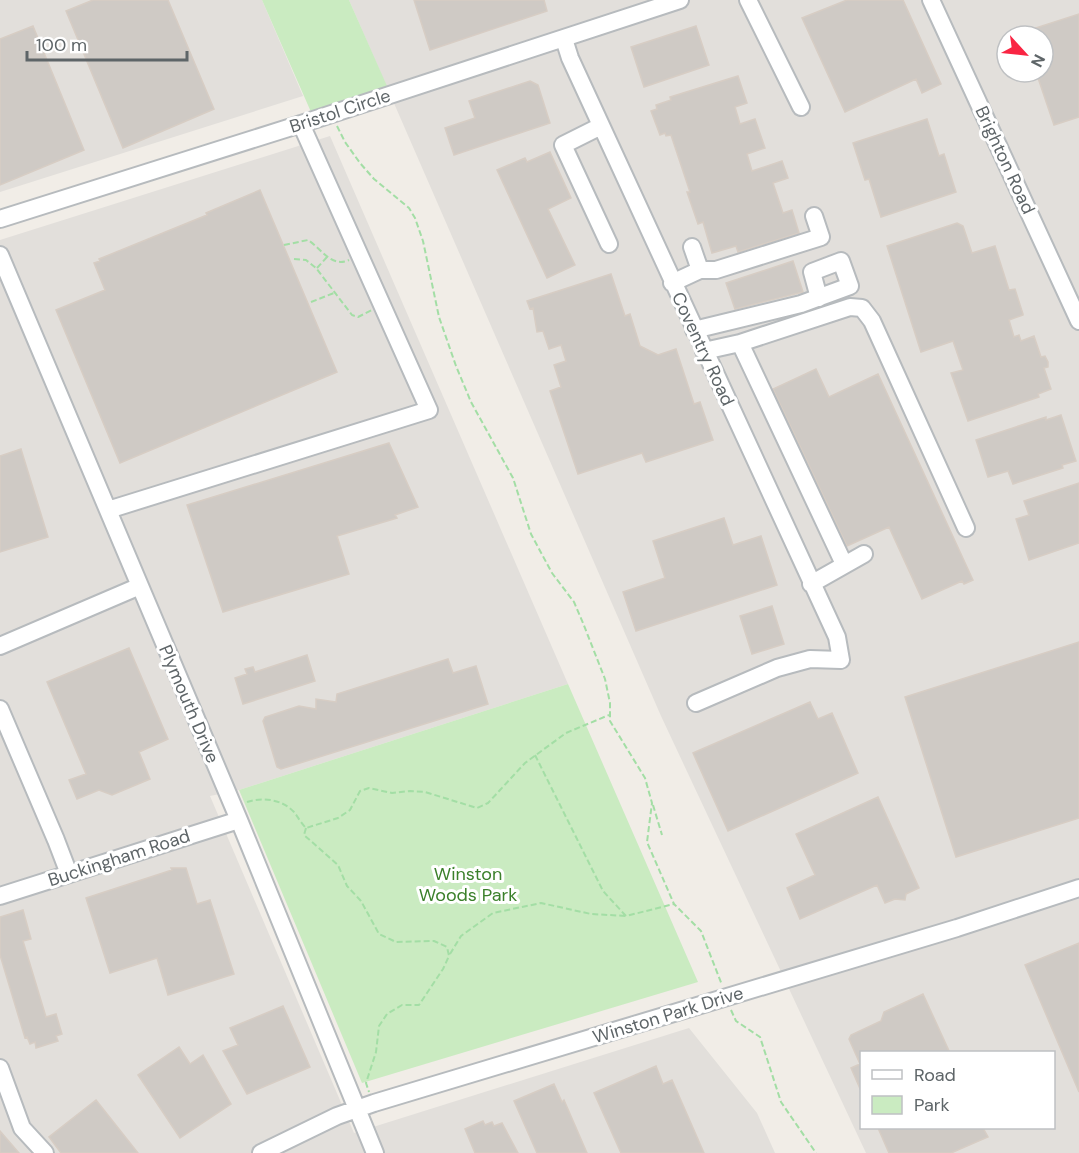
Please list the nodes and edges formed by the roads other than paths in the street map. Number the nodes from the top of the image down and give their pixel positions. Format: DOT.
graph roads {
  1 [pos="680,0"];
  2 [pos="748,0"];
  3 [pos="931,0"];
  4 [pos="564,39"];
  5 [pos="801,107"];
  6 [pos="301,124"];
  7 [pos="601,126"];
  8 [pos="814,216"];
  9 [pos="0,219"];
  10 [pos="609,244"];
  11 [pos="692,247"];
  12 [pos="0,255"];
  13 [pos="700,270"];
  14 [pos="672,283"];
  15 [pos="819,298"];
  16 [pos="1079,321"];
  17 [pos="694,330"];
  18 [pos="740,344"];
  19 [pos="704,351"];
  20 [pos="108,510"];
  21 [pos="966,528"];
  22 [pos="864,554"];
  23 [pos="844,564"];
  24 [pos="811,584"];
  25 [pos="140,586"];
  26 [pos="0,646"];
  27 [pos="696,704"];
  28 [pos="0,709"];
  29 [pos="236,813"];
  30 [pos="69,874"];
  31 [pos="1079,888"];
  32 [pos="0,896"];
  33 [pos="0,1068"];
  34 [pos="357,1109"];
  35 [pos="45,1153"];
  36 [pos="261,1153"];
  37 [pos="375,1153"];
  1 -- 4 [label="street, Bristol Circle"];
  2 -- 5 [label="street"];
  3 -- 16 [label="street, Brighton Road"];
  4 -- 6 [label="street, Bristol Circle"];
  4 -- 7 [label="street, Coventry Road"];
  6 -- 9 [label="street, Bristol Circle"];
  6 -- 20 [label="street"];
  7 -- 10 [label="street"];
  7 -- 14 [label="street, Coventry Road"];
  8 -- 13 [label="street"];
  11 -- 13 [label="street"];
  12 -- 20 [label="street, Plymouth Drive"];
  13 -- 14 [label="street"];
  14 -- 17 [label="street, Coventry Road"];
  15 -- 17 [label="street"];
  17 -- 19 [label="street, Coventry Road"];
  18 -- 19 [label="street"];
  18 -- 21 [label="street"];
  18 -- 23 [label="street"];
  19 -- 24 [label="street, Coventry Road"];
  20 -- 25 [label="street, Plymouth Drive"];
  22 -- 23 [label="street"];
  23 -- 24 [label="street"];
  24 -- 27 [label="street, Coventry Road"];
  25 -- 26 [label="street"];
  25 -- 29 [label="street, Plymouth Drive"];
  28 -- 30 [label="street"];
  29 -- 30 [label="street, Buckingham Road"];
  29 -- 34 [label="street, Plymouth Drive"];
  30 -- 32 [label="street, Buckingham Road"];
  31 -- 34 [label="street, Winston Park Drive"];
  33 -- 35 [label="street"];
  34 -- 36 [label="street, Winston Park Drive"];
  34 -- 37 [label="street, Plymouth Drive"];
}
